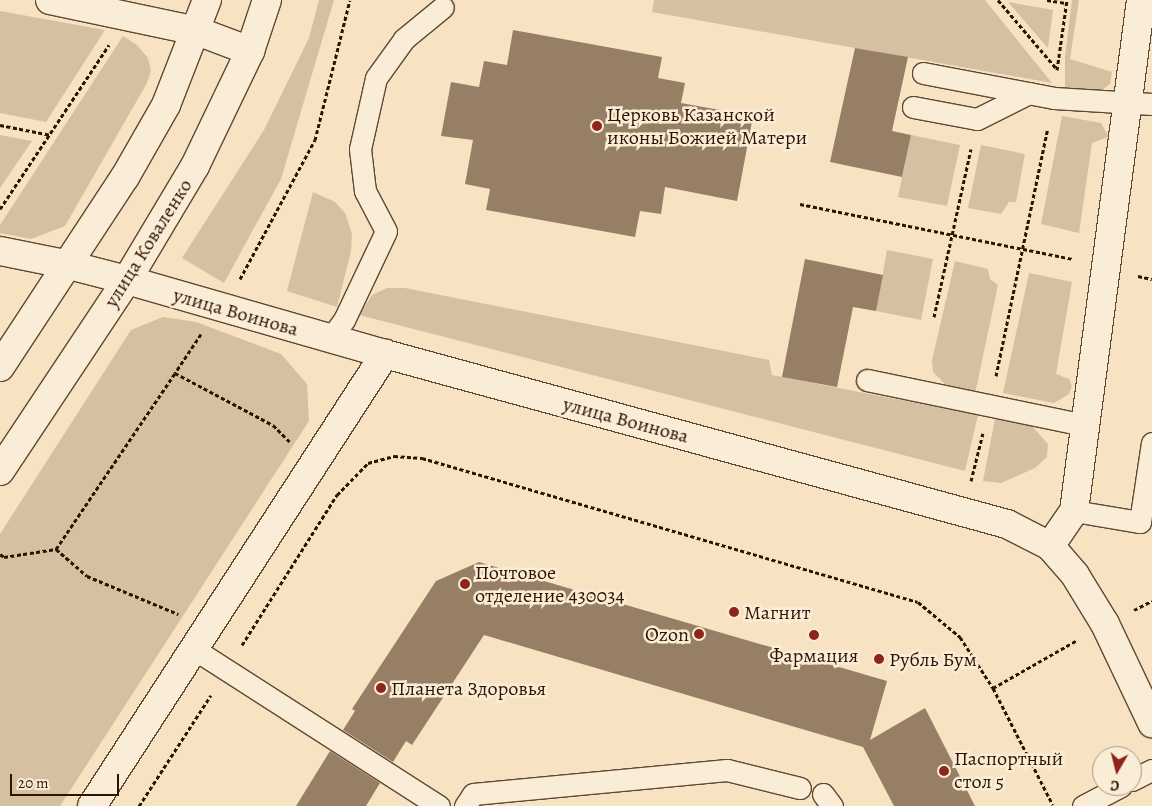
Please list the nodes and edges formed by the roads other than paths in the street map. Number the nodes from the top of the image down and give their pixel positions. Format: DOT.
graph roads {
  1 [pos="50,0"];
  2 [pos="207,0"];
  3 [pos="267,0"];
  4 [pos="1141,0"];
  5 [pos="443,7"];
  6 [pos="197,31"];
  7 [pos="250,51"];
  8 [pos="923,73"];
  9 [pos="1029,93"];
  10 [pos="1141,102"];
  11 [pos="913,107"];
  12 [pos="0,251"];
  13 [pos="65,264"];
  14 [pos="127,280"];
  15 [pos="330,339"];
  16 [pos="385,354"];
  17 [pos="0,367"];
  18 [pos="867,380"];
  19 [pos="1085,425"];
  20 [pos="1152,443"];
  21 [pos="0,471"];
  22 [pos="1074,511"];
  23 [pos="1146,523"];
  24 [pos="1050,546"];
  25 [pos="202,638"];
  26 [pos="1152,723"];
  27 [pos="800,788"];
  28 [pos="1102,796"];
  29 [pos="92,806"];
  30 [pos="439,806"];
  31 [pos="464,806"];
  32 [pos="1083,806"];
  1 -- 6 [label="street"];
  2 -- 6 [label="street"];
  3 -- 7 [label="street, улица Коваленко"];
  4 -- 10 [label="street"];
  5 -- 15 [label="lane"];
  6 -- 7 [label="street"];
  6 -- 13 [label="street"];
  7 -- 14 [label="street, улица Коваленко"];
  8 -- 9 [label="lane"];
  9 -- 10 [label="lane"];
  9 -- 11 [label="lane"];
  10 -- 19 [label="street"];
  12 -- 13 [label="street, улица Воинова"];
  13 -- 14 [label="street, улица Воинова"];
  13 -- 17 [label="street"];
  14 -- 15 [label="street, улица Воинова"];
  14 -- 21 [label="street, улица Коваленко"];
  15 -- 16 [label="street, улица Воинова"];
  16 -- 24 [label="street, улица Воинова"];
  16 -- 25 [label="street"];
  18 -- 19 [label="lane"];
  19 -- 22 [label="street"];
  20 -- 23 [label="lane"];
  22 -- 23 [label="lane"];
  22 -- 24 [label="street"];
  24 -- 26 [label="street, улица Воинова"];
  25 -- 29 [label="street"];
  25 -- 30 [label="lane"];
  27 -- 31 [label="lane"];
  28 -- 32 [label="lane"];
}
